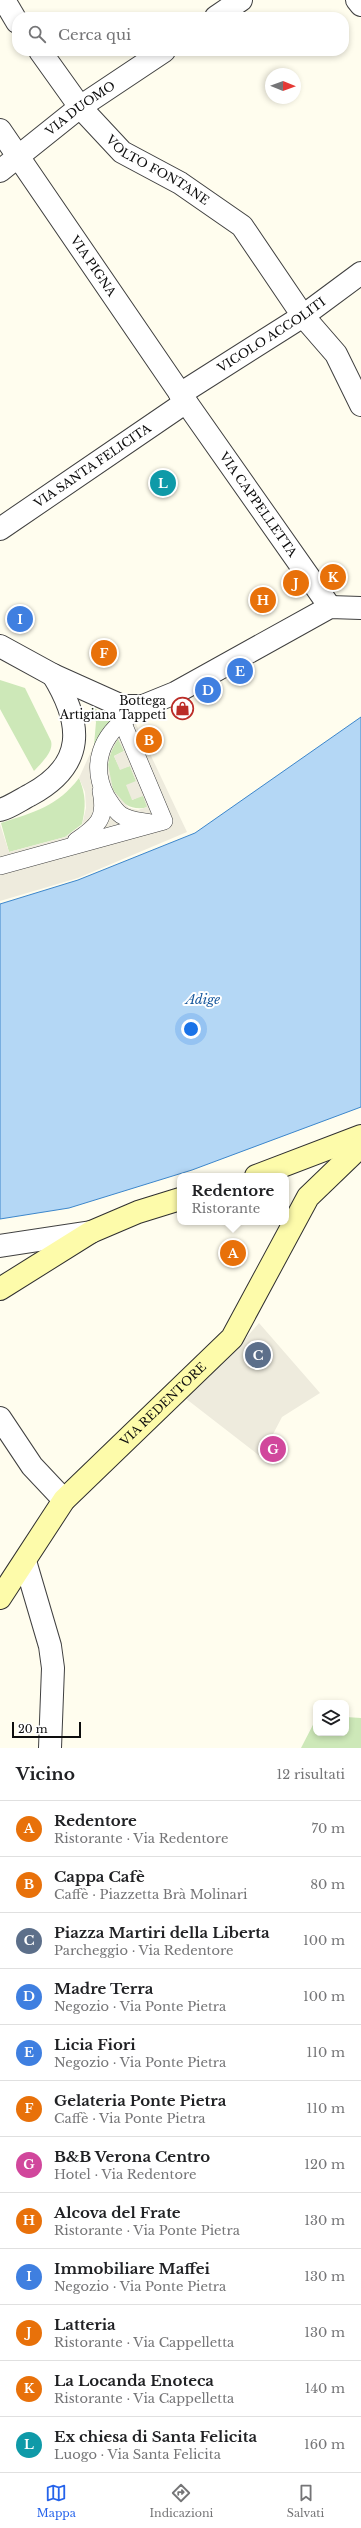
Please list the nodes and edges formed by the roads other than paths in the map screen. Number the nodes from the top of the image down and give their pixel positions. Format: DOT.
graph roads {
  1 [pos="4,0"];
  2 [pos="241,0"];
  3 [pos="357,0"];
  4 [pos="361,5"];
  5 [pos="223,12"];
  6 [pos="12,14"];
  7 [pos="44,56"];
  8 [pos="156,56"];
  9 [pos="80,107"];
  10 [pos="0,130"];
  11 [pos="20,158"];
  12 [pos="0,171"];
  13 [pos="361,273"];
  14 [pos="304,316"];
  15 [pos="183,398"];
  16 [pos="361,405"];
  17 [pos="0,529"];
  18 [pos="330,607"];
  19 [pos="361,608"];
  20 [pos="0,646"];
  21 [pos="52,675"];
  22 [pos="143,706"];
  23 [pos="122,721"];
  24 [pos="99,781"];
  25 [pos="0,810"];
  26 [pos="153,824"];
  27 [pos="69,846"];
  28 [pos="1,863"];
  29 [pos="361,1136"];
  30 [pos="361,1146"];
  31 [pos="301,1160"];
  32 [pos="264,1173"];
  33 [pos="308,1197"];
  34 [pos="177,1200"];
  35 [pos="91,1232"];
  36 [pos="0,1246"];
  37 [pos="0,1288"];
  38 [pos="0,1418"];
  39 [pos="64,1500"];
  40 [pos="25,1561"];
  41 [pos="0,1598"];
  42 [pos="50,1748"];
  1 -- 6 [label="street"];
  2 -- 5 [label="street"];
  3 -- 4 [label="street"];
  7 -- 9 [label="street, VOLTO FONTANE"];
  8 -- 9 [label="street, VIA DUOMO"];
  9 -- 11 [label="street, VIA DUOMO"];
  9 -- 14 [label="street, VOLTO FONTANE"];
  10 -- 11 [label="street, VIA PIGNA"];
  11 -- 12 [label="street, VIA DUOMO"];
  11 -- 15 [label="street, VIA PIGNA"];
  13 -- 14 [label="street, VICOLO ACCOLITI"];
  14 -- 15 [label="street, VICOLO ACCOLITI"];
  14 -- 16 [label="street"];
  15 -- 17 [label="street, VIA SANTA FELICITA"];
  15 -- 18 [label="street, VIA CAPPELLETTA"];
  18 -- 19 [label="street"];
  18 -- 22 [label="street"];
  20 -- 21 [label="street"];
  21 -- 22 [label="street"];
  21 -- 25 [label="street"];
  22 -- 23 [label="street"];
  23 -- 24 [label="street"];
  23 -- 26 [label="street"];
  24 -- 26 [label="street"];
  24 -- 27 [label="street"];
  26 -- 27 [label="street"];
  27 -- 28 [label="street"];
  29 -- 31 [label="main road"];
  30 -- 33 [label="main road, VIA REDENTORE"];
  31 -- 32 [label="main road"];
  31 -- 33 [label="main road"];
  33 -- 39 [label="main road, VIA REDENTORE"];
  34 -- 35 [label="main road"];
  35 -- 36 [label="street"];
  35 -- 37 [label="main road"];
  38 -- 39 [label="street"];
  39 -- 40 [label="main road, VIA REDENTORE"];
  40 -- 41 [label="main road, VIA REDENTORE"];
  40 -- 42 [label="street"];
}
